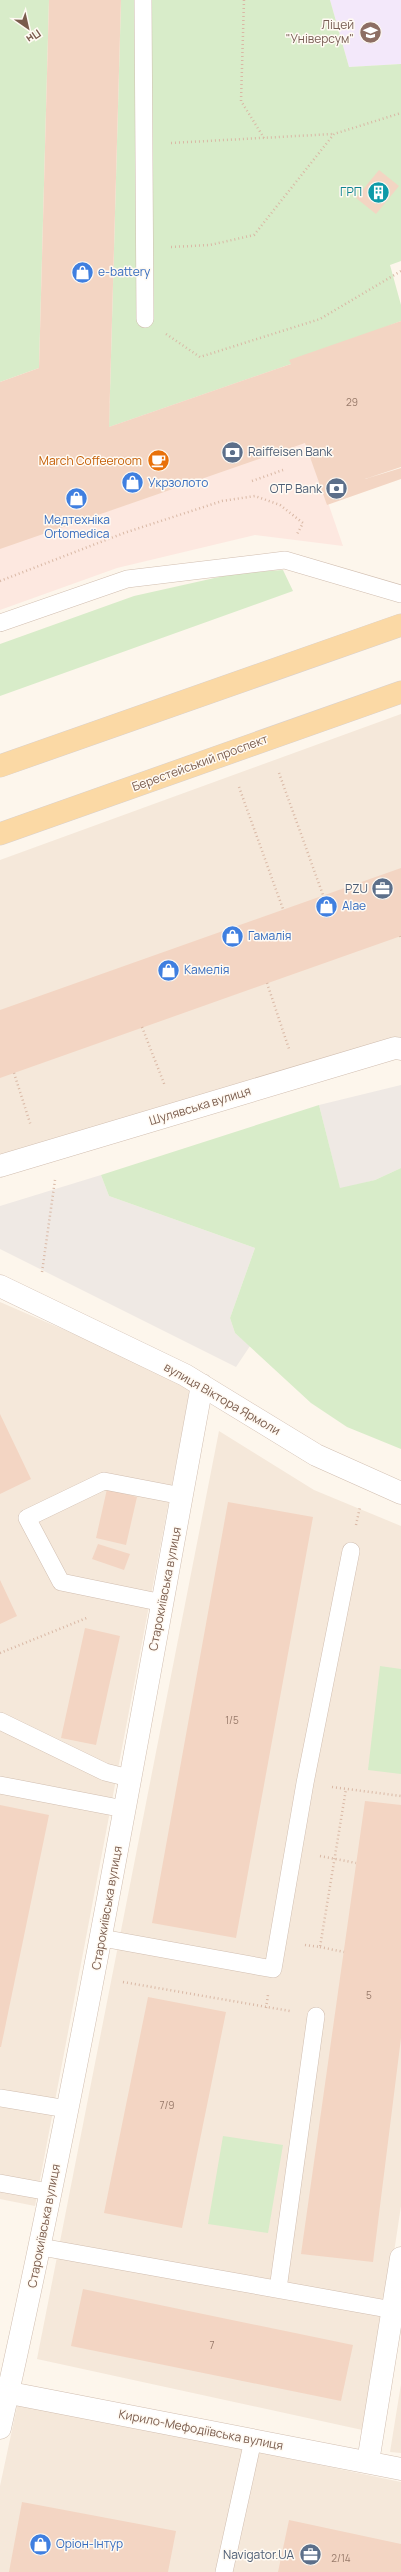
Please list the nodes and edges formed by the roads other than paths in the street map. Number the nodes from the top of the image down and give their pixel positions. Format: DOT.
graph roads {
  1 [pos="143,0"];
  2 [pos="145,319"];
  3 [pos="401,594"];
  4 [pos="0,623"];
  5 [pos="401,625"];
  6 [pos="401,692"];
  7 [pos="0,766"];
  8 [pos="0,834"];
  9 [pos="401,1049"];
  10 [pos="0,1166"];
  11 [pos="0,1286"];
  12 [pos="202,1385"];
  13 [pos="401,1493"];
  14 [pos="182,1496"];
  15 [pos="351,1551"];
  16 [pos="163,1603"];
  17 [pos="0,1721"];
  18 [pos="130,1778"];
  19 [pos="0,1785"];
  20 [pos="124,1809"];
  21 [pos="102,1938"];
  22 [pos="316,2016"];
  23 [pos="0,2098"];
  24 [pos="67,2109"];
  25 [pos="0,2183"];
  26 [pos="49,2192"];
  27 [pos="41,2247"];
  28 [pos="401,2258"];
  29 [pos="278,2289"];
  30 [pos="393,2310"];
  31 [pos="4,2392"];
  32 [pos="0,2428"];
  33 [pos="253,2440"];
  34 [pos="368,2462"];
  35 [pos="401,2469"];
  36 [pos="224,2572"];
  1 -- 2 [label="lane"];
  3 -- 4 [label="lane"];
  5 -- 7 [label="main road"];
  6 -- 8 [label="main road, Берестейський проспект"];
  9 -- 10 [label="street, Шулявська вулиця"];
  11 -- 12 [label="street, вулиця Віктора Ярмоли"];
  12 -- 13 [label="street, вулиця Віктора Ярмоли"];
  12 -- 14 [label="street, Старокиївська вулиця"];
  14 -- 16 [label="street, Старокиївська вулиця"];
  14 -- 16 [label="lane"];
  15 -- 21 [label="lane"];
  16 -- 18 [label="street, Старокиївська вулиця"];
  17 -- 18 [label="lane"];
  18 -- 20 [label="street, Старокиївська вулиця"];
  19 -- 20 [label="lane"];
  20 -- 21 [label="street, Старокиївська вулиця"];
  21 -- 24 [label="street, Старокиївська вулиця"];
  22 -- 29 [label="lane"];
  23 -- 24 [label="lane"];
  24 -- 26 [label="street, Старокиївська вулиця"];
  25 -- 26 [label="lane"];
  26 -- 27 [label="street, Старокиївська вулиця"];
  27 -- 29 [label="lane"];
  27 -- 31 [label="street, Старокиївська вулиця"];
  28 -- 30 [label="street"];
  29 -- 30 [label="lane"];
  30 -- 34 [label="street"];
  31 -- 32 [label="street, Старокиївська вулиця"];
  31 -- 33 [label="street, Кирило-Мефодіївська вулиця"];
  33 -- 34 [label="street, Кирило-Мефодіївська вулиця"];
  33 -- 36 [label="lane"];
  34 -- 35 [label="street, Кирило-Мефодіївська вулиця"];
}
